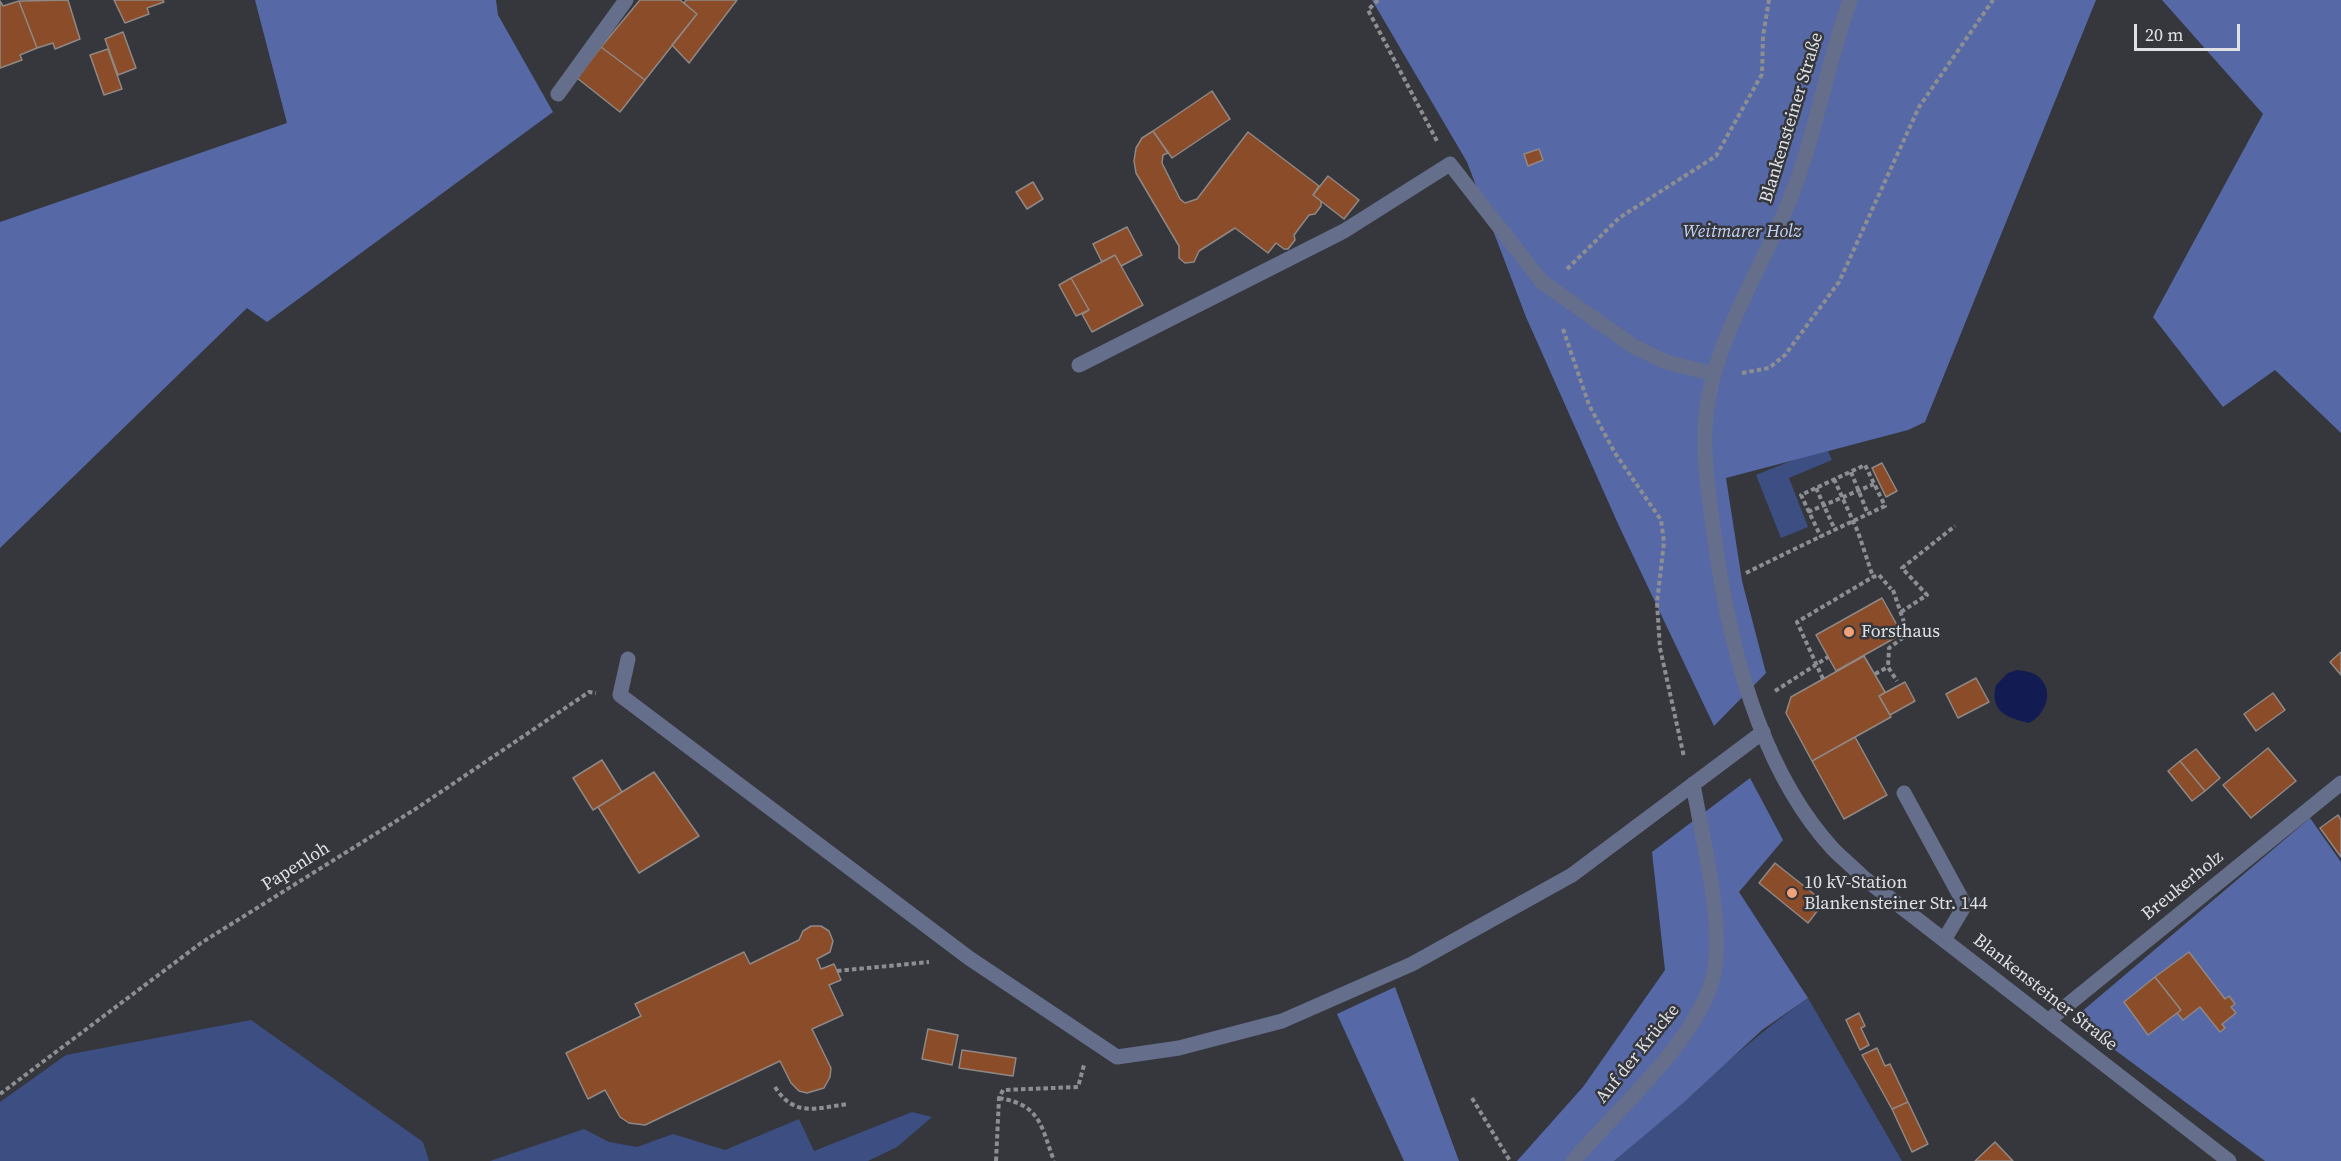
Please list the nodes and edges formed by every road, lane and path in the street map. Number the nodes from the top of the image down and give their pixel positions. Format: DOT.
graph roads {
  1 [pos="626,0"];
  2 [pos="1378,0"];
  3 [pos="1769,0"];
  4 [pos="1850,0"];
  5 [pos="1993,0"];
  6 [pos="558,94"];
  7 [pos="1450,164"];
  8 [pos="1542,282"];
  9 [pos="1560,322"];
  10 [pos="1079,365"];
  11 [pos="1714,374"];
  12 [pos="1851,472"];
  13 [pos="1834,479"];
  14 [pos="1874,483"];
  15 [pos="1816,488"];
  16 [pos="1858,490"];
  17 [pos="1842,497"];
  18 [pos="1825,505"];
  19 [pos="1808,512"];
  20 [pos="1868,514"];
  21 [pos="1852,522"];
  22 [pos="1955,526"];
  23 [pos="1835,530"];
  24 [pos="1821,537"];
  25 [pos="1749,571"];
  26 [pos="1873,577"];
  27 [pos="1901,612"];
  28 [pos="1828,657"];
  29 [pos="628,659"];
  30 [pos="1816,665"];
  31 [pos="1888,667"];
  32 [pos="1875,674"];
  33 [pos="1823,679"];
  34 [pos="1897,681"];
  35 [pos="620,695"];
  36 [pos="1752,705"];
  37 [pos="1763,732"];
  38 [pos="2341,783"];
  39 [pos="1693,784"];
  40 [pos="1904,793"];
  41 [pos="1944,940"];
  42 [pos="969,958"];
  43 [pos="837,971"];
  44 [pos="2049,1020"];
  45 [pos="1084,1062"];
  46 [pos="775,1087"];
  47 [pos="0,1094"];
  48 [pos="999,1098"];
  49 [pos="1472,1098"];
  50 [pos="848,1104"];
  51 [pos="996,1161"];
  52 [pos="1054,1161"];
  53 [pos="1510,1161"];
  54 [pos="1573,1161"];
  55 [pos="2229,1161"];
  1 -- 6 [label="street"];
  2 -- 7 [label="path"];
  3 -- 8 [label="path"];
  4 -- 11 [label="street, Blankensteiner Straße"];
  5 -- 11 [label="path"];
  7 -- 8 [label="street"];
  7 -- 10 [label="street"];
  8 -- 11 [label="street"];
  9 -- 39 [label="path"];
  11 -- 36 [label="street, Blankensteiner Straße"];
  12 -- 13 [label="path"];
  12 -- 14 [label="path"];
  12 -- 16 [label="path"];
  13 -- 15 [label="path"];
  13 -- 17 [label="path"];
  14 -- 16 [label="path"];
  14 -- 20 [label="path"];
  15 -- 18 [label="path"];
  15 -- 19 [label="path"];
  16 -- 17 [label="path"];
  16 -- 20 [label="path"];
  17 -- 18 [label="path"];
  17 -- 21 [label="path"];
  18 -- 19 [label="path"];
  18 -- 23 [label="path"];
  19 -- 24 [label="path"];
  20 -- 21 [label="path"];
  21 -- 23 [label="path"];
  21 -- 26 [label="path"];
  22 -- 27 [label="path"];
  23 -- 24 [label="path"];
  24 -- 25 [label="path"];
  26 -- 27 [label="path"];
  26 -- 30 [label="path"];
  27 -- 31 [label="path"];
  28 -- 30 [label="path"];
  29 -- 35 [label="street"];
  30 -- 33 [label="path"];
  30 -- 36 [label="path"];
  31 -- 32 [label="path"];
  31 -- 34 [label="path"];
  35 -- 42 [label="street"];
  35 -- 47 [label="path, Papenloh"];
  36 -- 37 [label="street, Blankensteiner Straße"];
  37 -- 39 [label="street"];
  37 -- 41 [label="street, Blankensteiner Straße"];
  38 -- 44 [label="street, Breukerholz"];
  39 -- 42 [label="street"];
  39 -- 54 [label="street, Auf der Krücke"];
  40 -- 41 [label="street"];
  41 -- 44 [label="street, Blankensteiner Straße"];
  42 -- 43 [label="path"];
  44 -- 55 [label="street, Blankensteiner Straße"];
  45 -- 48 [label="path"];
  46 -- 50 [label="path"];
  48 -- 51 [label="path"];
  48 -- 52 [label="path"];
  49 -- 53 [label="path"];
}
